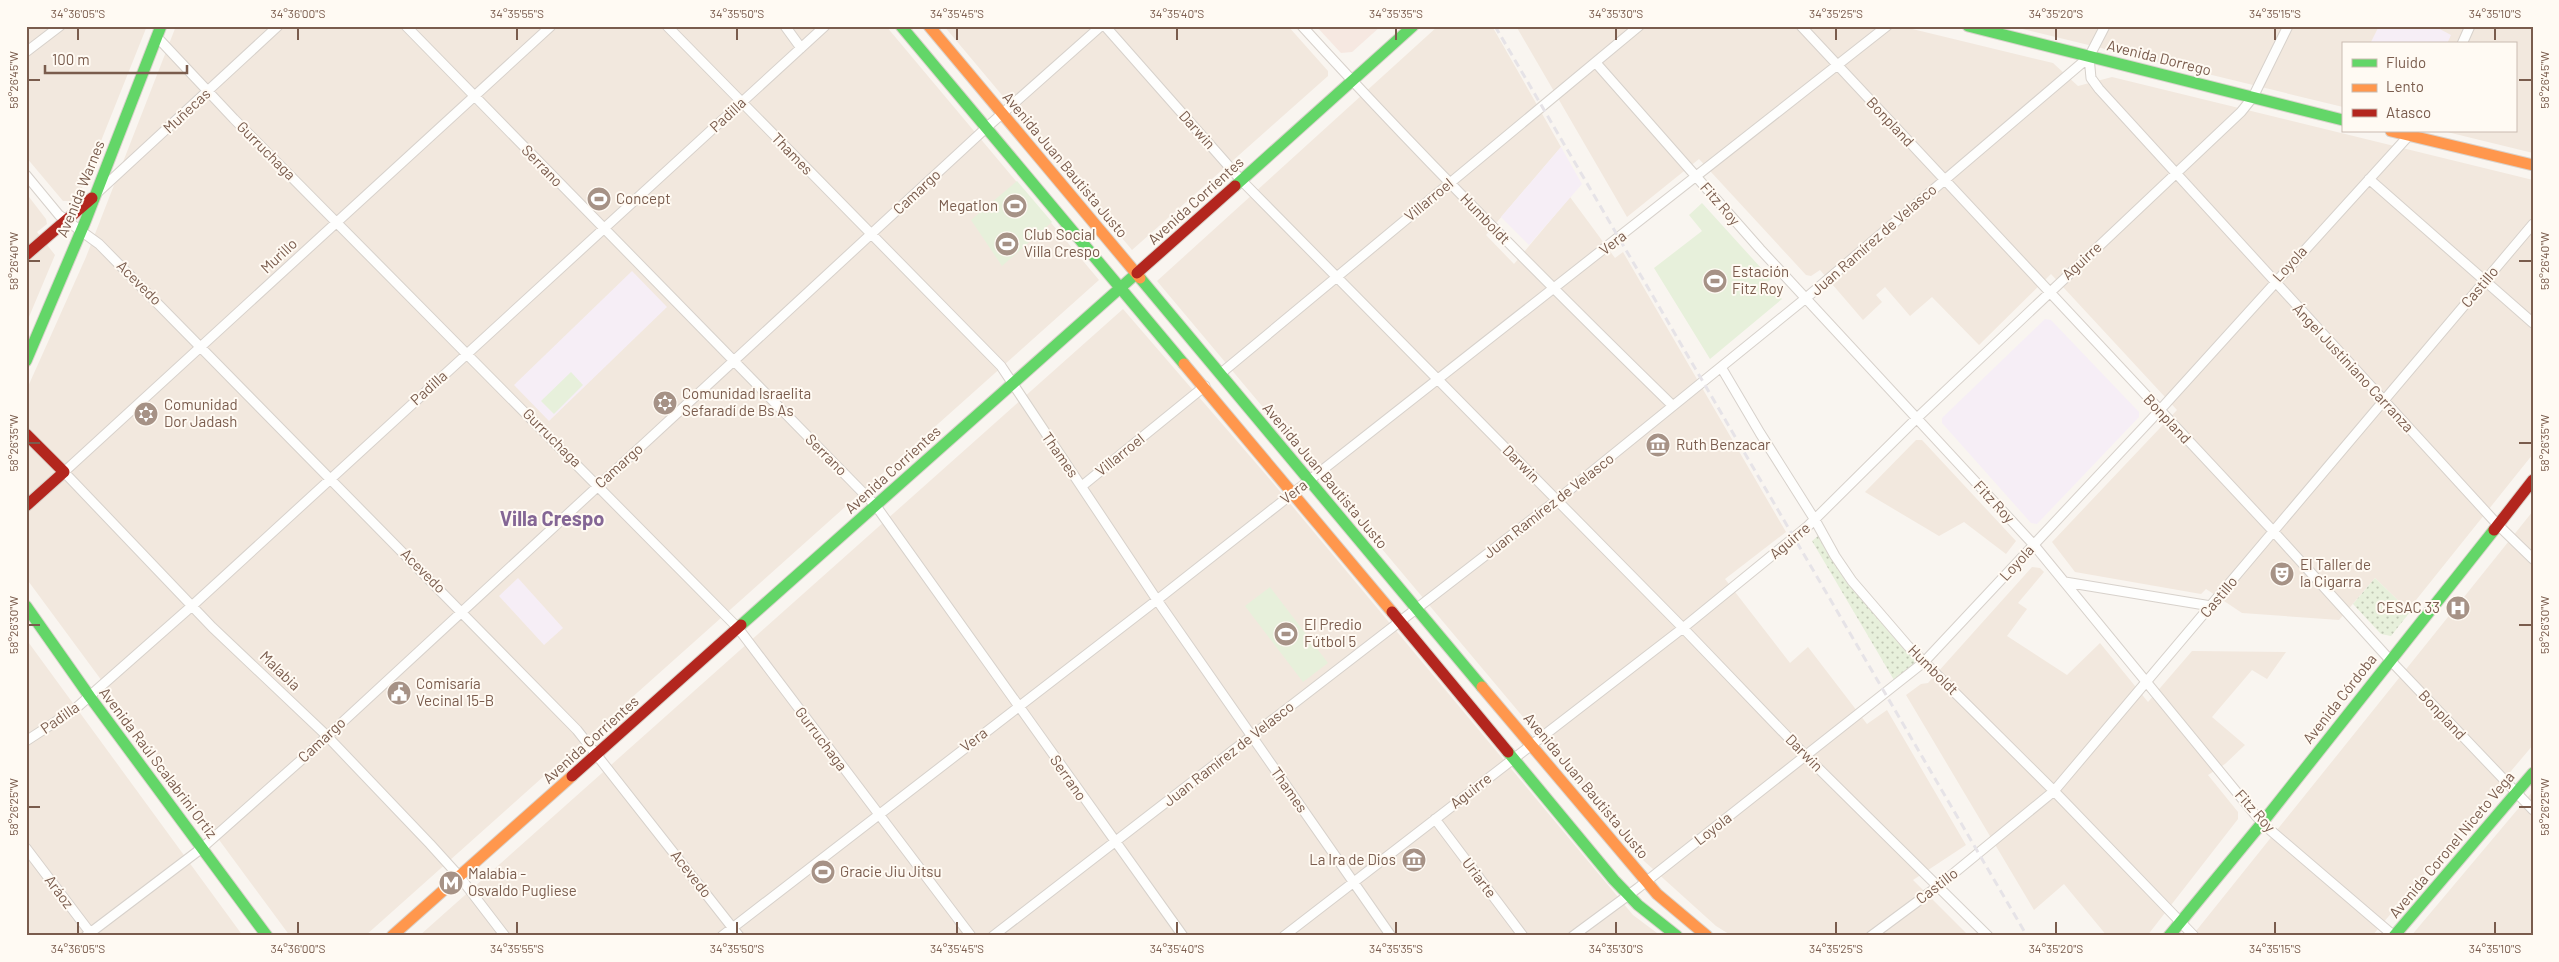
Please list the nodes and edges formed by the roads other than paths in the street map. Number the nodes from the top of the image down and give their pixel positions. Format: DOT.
graph roads {
  1 [pos="60,26"];
  2 [pos="278,26"];
  3 [pos="406,26"];
  4 [pos="551,26"];
  5 [pos="667,26"];
  6 [pos="785,26"];
  7 [pos="825,26"];
  8 [pos="901,26"];
  9 [pos="929,26"];
  10 [pos="1101,26"];
  11 [pos="1105,26"];
  12 [pos="1302,26"];
  13 [pos="1413,26"];
  14 [pos="1639,26"];
  15 [pos="1801,26"];
  16 [pos="1887,26"];
  17 [pos="1968,26"];
  18 [pos="2105,26"];
  19 [pos="2288,26"];
  20 [pos="2470,26"];
  21 [pos="159,32"];
  22 [pos="2463,42"];
  23 [pos="801,48"];
  24 [pos="26,52"];
  25 [pos="2089,57"];
  26 [pos="1596,63"];
  27 [pos="1837,65"];
  28 [pos="1352,81"];
  29 [pos="209,92"];
  30 [pos="474,96"];
  31 [pos="2253,97"];
  32 [pos="742,102"];
  33 [pos="1002,114"];
  34 [pos="2342,120"];
  35 [pos="986,128"];
  36 [pos="2412,133"];
  37 [pos="2533,165"];
  38 [pos="26,174"];
  39 [pos="2175,174"];
  40 [pos="1696,177"];
  41 [pos="1944,179"];
  42 [pos="2369,179"];
  43 [pos="1241,180"];
  44 [pos="1450,182"];
  45 [pos="95,195"];
  46 [pos="67,221"];
  47 [pos="338,222"];
  48 [pos="2533,224"];
  49 [pos="81,230"];
  50 [pos="604,230"];
  51 [pos="871,235"];
  52 [pos="26,254"];
  53 [pos="1137,273"];
  54 [pos="1336,277"];
  55 [pos="2485,281"];
  56 [pos="2274,283"];
  57 [pos="1119,288"];
  58 [pos="1554,290"];
  59 [pos="2048,293"];
  60 [pos="1806,298"];
  61 [pos="2533,322"];
  62 [pos="202,346"];
  63 [pos="468,353"];
  64 [pos="26,361"];
  65 [pos="734,361"];
  66 [pos="1721,367"];
  67 [pos="1220,374"];
  68 [pos="1438,380"];
  69 [pos="1012,383"];
  70 [pos="1205,386"];
  71 [pos="2383,400"];
  72 [pos="1674,406"];
  73 [pos="2159,411"];
  74 [pos="1917,418"];
  75 [pos="26,434"];
  76 [pos="64,472"];
  77 [pos="331,478"];
  78 [pos="1310,479"];
  79 [pos="2533,480"];
  80 [pos="598,485"];
  81 [pos="1082,486"];
  82 [pos="1294,492"];
  83 [pos="1557,500"];
  84 [pos="26,506"];
  85 [pos="876,506"];
  86 [pos="1815,520"];
  87 [pos="2497,524"];
  88 [pos="2274,532"];
  89 [pos="2034,545"];
  90 [pos="2533,559"];
  91 [pos="2065,582"];
  92 [pos="1157,600"];
  93 [pos="193,605"];
  94 [pos="26,606"];
  95 [pos="2211,606"];
  96 [pos="462,610"];
  97 [pos="1417,610"];
  98 [pos="1401,622"];
  99 [pos="738,628"];
  100 [pos="1683,628"];
  101 [pos="2390,660"];
  102 [pos="1924,662"];
  103 [pos="2148,682"];
  104 [pos="90,697"];
  105 [pos="1018,707"];
  106 [pos="1251,735"];
  107 [pos="326,736"];
  108 [pos="26,741"];
  109 [pos="1531,744"];
  110 [pos="597,754"];
  111 [pos="1806,756"];
  112 [pos="1514,758"];
  113 [pos="2533,773"];
  114 [pos="2054,791"];
  115 [pos="2515,793"];
  116 [pos="2533,810"];
  117 [pos="878,814"];
  118 [pos="1436,819"];
  119 [pos="2262,823"];
  120 [pos="1115,842"];
  121 [pos="26,848"];
  122 [pos="202,848"];
  123 [pos="459,876"];
  124 [pos="1646,881"];
  125 [pos="1353,882"];
  126 [pos="1937,887"];
  127 [pos="1628,895"];
  128 [pos="2180,922"];
  129 [pos="732,928"];
  130 [pos="89,935"];
  131 [pos="267,936"];
  132 [pos="392,936"];
  133 [pos="505,936"];
  134 [pos="722,936"];
  135 [pos="739,936"];
  136 [pos="971,936"];
  137 [pos="993,936"];
  138 [pos="1183,936"];
  139 [pos="1284,936"];
  140 [pos="1391,936"];
  141 [pos="1523,936"];
  142 [pos="1573,936"];
  143 [pos="1677,936"];
  144 [pos="1707,936"];
  145 [pos="1872,936"];
  146 [pos="1988,936"];
  147 [pos="2169,936"];
  148 [pos="2194,936"];
  149 [pos="2394,936"];
  1 -- 24 [label="street"];
  2 -- 29 [label="street, Muñecas"];
  3 -- 30 [label="street, Serrano"];
  4 -- 30 [label="street, Murillo"];
  5 -- 32 [label="street, Thames"];
  6 -- 23 [label="street"];
  7 -- 23 [label="street, Padilla"];
  8 -- 35 [label="main road"];
  9 -- 33 [label="main road, Avenida Juan Bautista Justo"];
  10 -- 33 [label="street, Camargo"];
  11 -- 43 [label="street, Darwin"];
  12 -- 28 [label="street, Humboldt"];
  13 -- 28 [label="main road, Avenida Corrientes"];
  14 -- 26 [label="street, Villarroel"];
  15 -- 27 [label="street, Bonpland"];
  16 -- 27 [label="street, Vera"];
  17 -- 25 [label="main road, Avenida Dorrego"];
  18 -- 25 [label="street"];
  19 -- 31 [label="street, Aguirre"];
  20 -- 22 [label="street"];
  21 -- 29 [label="street, Gurruchaga"];
  21 -- 45 [label="main road, Avenida Warnes"];
  23 -- 32 [label="street, Padilla"];
  25 -- 31 [label="main road, Avenida Dorrego"];
  25 -- 39 [label="street, Ángel Justiniano Carranza"];
  25 -- 41 [label="street, Juan Ramírez de Velasco"];
  26 -- 40 [label="street, Fitz Roy"];
  26 -- 44 [label="street, Villarroel"];
  27 -- 40 [label="street, Vera"];
  27 -- 41 [label="street, Bonpland"];
  28 -- 43 [label="main road, Avenida Corrientes"];
  28 -- 44 [label="street, Humboldt"];
  29 -- 45 [label="street, Muñecas"];
  29 -- 47 [label="street, Gurruchaga"];
  30 -- 47 [label="street, Murillo"];
  30 -- 50 [label="street, Serrano"];
  31 -- 34 [label="main road, Avenida Dorrego"];
  31 -- 39 [label="street, Aguirre"];
  32 -- 50 [label="street, Padilla"];
  32 -- 51 [label="street, Thames"];
  33 -- 35 [label="street, Camargo"];
  33 -- 53 [label="main road, Avenida Juan Bautista Justo"];
  35 -- 51 [label="street, Camargo"];
  35 -- 57 [label="main road"];
  36 -- 37 [label="main road"];
  36 -- 42 [label="street, Loyola"];
  38 -- 46 [label="street, Acevedo"];
  39 -- 56 [label="street, Ángel Justiniano Carranza"];
  39 -- 59 [label="street, Aguirre"];
  40 -- 58 [label="street, Vera"];
  40 -- 60 [label="street, Fitz Roy"];
  41 -- 59 [label="street, Bonpland"];
  41 -- 60 [label="street, Juan Ramírez de Velasco"];
  42 -- 55 [label="street"];
  42 -- 56 [label="street, Loyola"];
  43 -- 53 [label="main road, Avenida Corrientes"];
  43 -- 54 [label="street, Darwin"];
  44 -- 54 [label="street, Villarroel"];
  44 -- 58 [label="street, Humboldt"];
  45 -- 46 [label="main road"];
  45 -- 49 [label="main road, Avenida Warnes"];
  46 -- 49 [label="street, Acevedo"];
  46 -- 52 [label="main road"];
  47 -- 62 [label="street, Murillo"];
  47 -- 63 [label="street, Gurruchaga"];
  48 -- 55 [label="street, Castillo"];
  49 -- 62 [label="street, Acevedo"];
  49 -- 64 [label="main road, Avenida Warnes"];
  50 -- 63 [label="street, Padilla"];
  50 -- 65 [label="street, Serrano"];
  51 -- 65 [label="street, Camargo"];
  51 -- 69 [label="street, Thames"];
  53 -- 57 [label="main road, Avenida Corrientes"];
  53 -- 67 [label="main road, Avenida Juan Bautista Justo"];
  54 -- 67 [label="street, Villarroel"];
  54 -- 68 [label="street, Darwin"];
  55 -- 61 [label="street"];
  55 -- 71 [label="street, Castillo"];
  56 -- 71 [label="street, Ángel Justiniano Carranza"];
  56 -- 73 [label="street, Loyola"];
  57 -- 69 [label="main road, Avenida Corrientes"];
  57 -- 70 [label="main road"];
  58 -- 68 [label="street, Vera"];
  58 -- 72 [label="street, Humboldt"];
  59 -- 73 [label="street, Bonpland"];
  59 -- 74 [label="street, Aguirre"];
  60 -- 66 [label="street, Juan Ramírez de Velasco"];
  60 -- 74 [label="street, Fitz Roy"];
  62 -- 76 [label="street, Murillo"];
  62 -- 77 [label="street, Acevedo"];
  63 -- 77 [label="street, Padilla"];
  63 -- 80 [label="street, Gurruchaga"];
  65 -- 80 [label="street, Camargo"];
  65 -- 85 [label="street, Serrano"];
  66 -- 72 [label="street, Juan Ramírez de Velasco"];
  66 -- 86 [label="street, Humboldt"];
  67 -- 78 [label="main road, Avenida Juan Bautista Justo"];
  68 -- 78 [label="street, Vera"];
  68 -- 83 [label="street, Darwin"];
  69 -- 81 [label="street, Thames"];
  69 -- 85 [label="main road, Avenida Corrientes"];
  70 -- 81 [label="street, Villarroel"];
  70 -- 82 [label="main road"];
  71 -- 87 [label="street, Ángel Justiniano Carranza"];
  71 -- 88 [label="street, Castillo"];
  72 -- 83 [label="street, Juan Ramírez de Velasco"];
  73 -- 88 [label="street, Bonpland"];
  73 -- 89 [label="street, Loyola"];
  74 -- 86 [label="street, Aguirre"];
  74 -- 89 [label="street, Fitz Roy"];
  75 -- 76 [label="main road, Malabia"];
  76 -- 84 [label="main road, Murillo"];
  76 -- 93 [label="street, Malabia"];
  77 -- 93 [label="street, Padilla"];
  77 -- 96 [label="street, Acevedo"];
  78 -- 82 [label="street, Vera"];
  78 -- 97 [label="main road, Avenida Juan Bautista Justo"];
  79 -- 87 [label="main road, Avenida Córdoba"];
  80 -- 96 [label="street, Camargo"];
  80 -- 99 [label="street, Gurruchaga"];
  81 -- 92 [label="street, Thames"];
  82 -- 92 [label="street, Vera"];
  82 -- 98 [label="main road"];
  83 -- 97 [label="street, Juan Ramírez de Velasco"];
  83 -- 100 [label="street, Darwin"];
  85 -- 99 [label="main road, Avenida Corrientes"];
  85 -- 105 [label="street, Serrano"];
  86 -- 100 [label="street, Aguirre"];
  86 -- 102 [label="street, Humboldt"];
  87 -- 90 [label="street, Ángel Justiniano Carranza"];
  87 -- 101 [label="main road, Avenida Córdoba"];
  88 -- 95 [label="street, Castillo"];
  88 -- 101 [label="street, Bonpland"];
  89 -- 91 [label="street, Fitz Roy"];
  89 -- 102 [label="street, Loyola"];
  91 -- 95 [label="street"];
  91 -- 103 [label="street, Fitz Roy"];
  92 -- 105 [label="street, Vera"];
  92 -- 106 [label="street, Thames"];
  93 -- 104 [label="street, Padilla"];
  93 -- 107 [label="street, Malabia"];
  94 -- 104 [label="main road, Avenida Raúl Scalabrini Ortiz"];
  95 -- 103 [label="street, Castillo"];
  96 -- 107 [label="street, Camargo"];
  96 -- 110 [label="street, Acevedo"];
  97 -- 98 [label="street, Juan Ramírez de Velasco"];
  97 -- 109 [label="main road, Avenida Juan Bautista Justo"];
  98 -- 106 [label="street, Juan Ramírez de Velasco"];
  98 -- 112 [label="main road"];
  99 -- 110 [label="main road, Avenida Corrientes"];
  99 -- 117 [label="street, Gurruchaga"];
  100 -- 109 [label="street, Aguirre"];
  100 -- 111 [label="street, Darwin"];
  101 -- 115 [label="street, Bonpland"];
  101 -- 119 [label="main road, Avenida Córdoba"];
  102 -- 111 [label="street, Loyola"];
  102 -- 114 [label="street, Humboldt"];
  103 -- 114 [label="street, Castillo"];
  103 -- 119 [label="street, Fitz Roy"];
  104 -- 108 [label="street, Padilla"];
  104 -- 122 [label="main road, Avenida Raúl Scalabrini Ortiz"];
  105 -- 117 [label="street, Vera"];
  105 -- 120 [label="street, Serrano"];
  106 -- 120 [label="street, Juan Ramírez de Velasco"];
  106 -- 125 [label="street, Thames"];
  107 -- 122 [label="street, Camargo"];
  107 -- 123 [label="street, Malabia"];
  109 -- 112 [label="street, Aguirre"];
  109 -- 124 [label="main road, Avenida Juan Bautista Justo"];
  110 -- 123 [label="main road, Avenida Corrientes"];
  110 -- 129 [label="street, Acevedo"];
  111 -- 124 [label="street, Loyola"];
  111 -- 126 [label="street, Darwin"];
  112 -- 118 [label="street, Aguirre"];
  112 -- 127 [label="main road"];
  113 -- 115 [label="main road, Avenida Coronel Niceto Vega"];
  114 -- 126 [label="street, Castillo"];
  114 -- 128 [label="street, Humboldt"];
  115 -- 116 [label="street, Bonpland"];
  115 -- 149 [label="main road, Avenida Coronel Niceto Vega"];
  117 -- 129 [label="street, Vera"];
  117 -- 136 [label="street, Gurruchaga"];
  118 -- 125 [label="street, Aguirre"];
  118 -- 141 [label="street, Uriarte"];
  119 -- 128 [label="main road, Avenida Córdoba"];
  119 -- 149 [label="street, Fitz Roy"];
  120 -- 137 [label="street, Juan Ramírez de Velasco"];
  120 -- 138 [label="street, Serrano"];
  121 -- 130 [label="street, Aráoz"];
  122 -- 130 [label="street, Camargo"];
  122 -- 131 [label="main road, Avenida Raúl Scalabrini Ortiz"];
  123 -- 132 [label="main road, Avenida Corrientes"];
  123 -- 133 [label="street, Malabia"];
  124 -- 127 [label="street, Loyola"];
  124 -- 144 [label="main road, Avenida Juan Bautista Justo"];
  125 -- 139 [label="street, Aguirre"];
  125 -- 140 [label="street, Thames"];
  126 -- 145 [label="street, Castillo"];
  126 -- 146 [label="street, Darwin"];
  127 -- 142 [label="street, Loyola"];
  127 -- 143 [label="main road"];
  128 -- 147 [label="main road, Avenida Córdoba"];
  128 -- 148 [label="street, Humboldt"];
  129 -- 134 [label="street, Vera"];
  129 -- 135 [label="street, Acevedo"];
}
